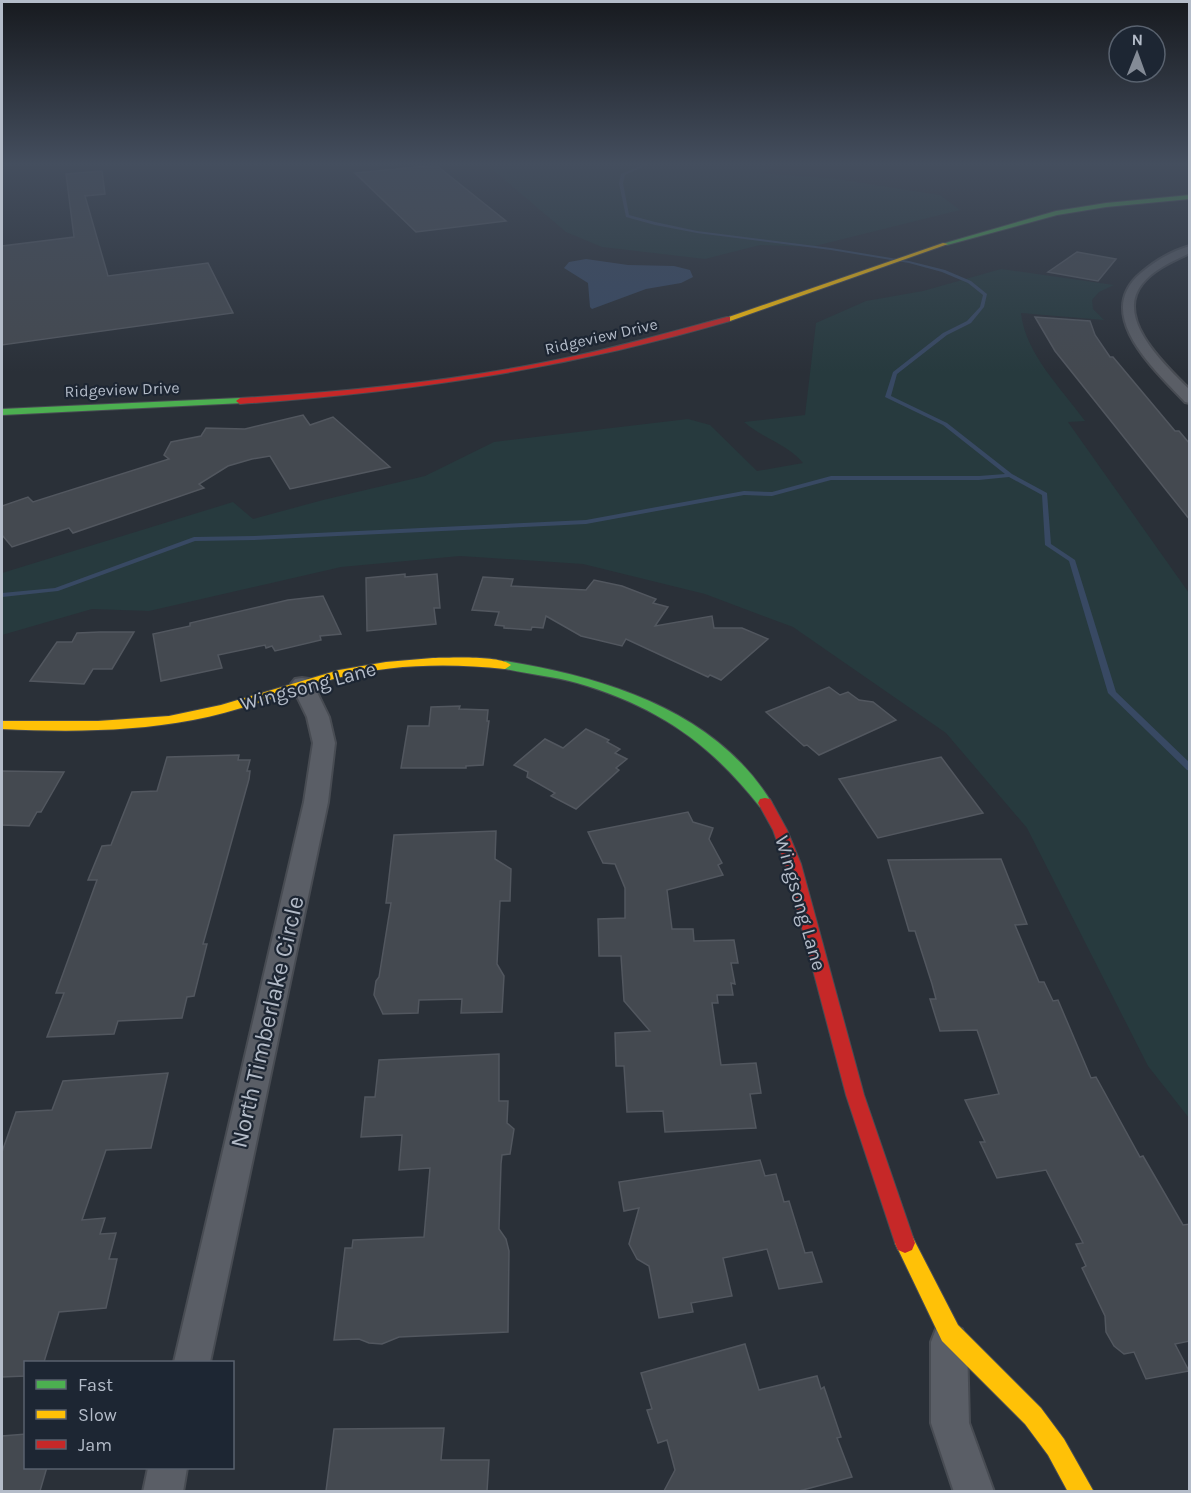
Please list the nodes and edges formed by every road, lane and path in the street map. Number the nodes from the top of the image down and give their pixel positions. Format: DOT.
graph roads {
  1 [pos="988,233"];
  2 [pos="1190,249"];
  3 [pos="1190,399"];
  4 [pos="2,412"];
  5 [pos="302,684"];
  6 [pos="2,725"];
  7 [pos="949,1332"];
  8 [pos="192,1361"];
  9 [pos="168,1469"];
  10 [pos="163,1491"];
  11 [pos="974,1491"];
  12 [pos="1082,1491"];
  1 -- 4 [label="main road, Ridgeview Drive"];
  2 -- 3 [label="street"];
  5 -- 6 [label="main road, Wingsong Lane"];
  5 -- 7 [label="main road, Wingsong Lane"];
  5 -- 8 [label="street, North Timberlake Circle"];
  7 -- 11 [label="street, Wingsong Lane"];
  7 -- 12 [label="main road, Wingsong Lane"];
  9 -- 10 [label="street"];
}
